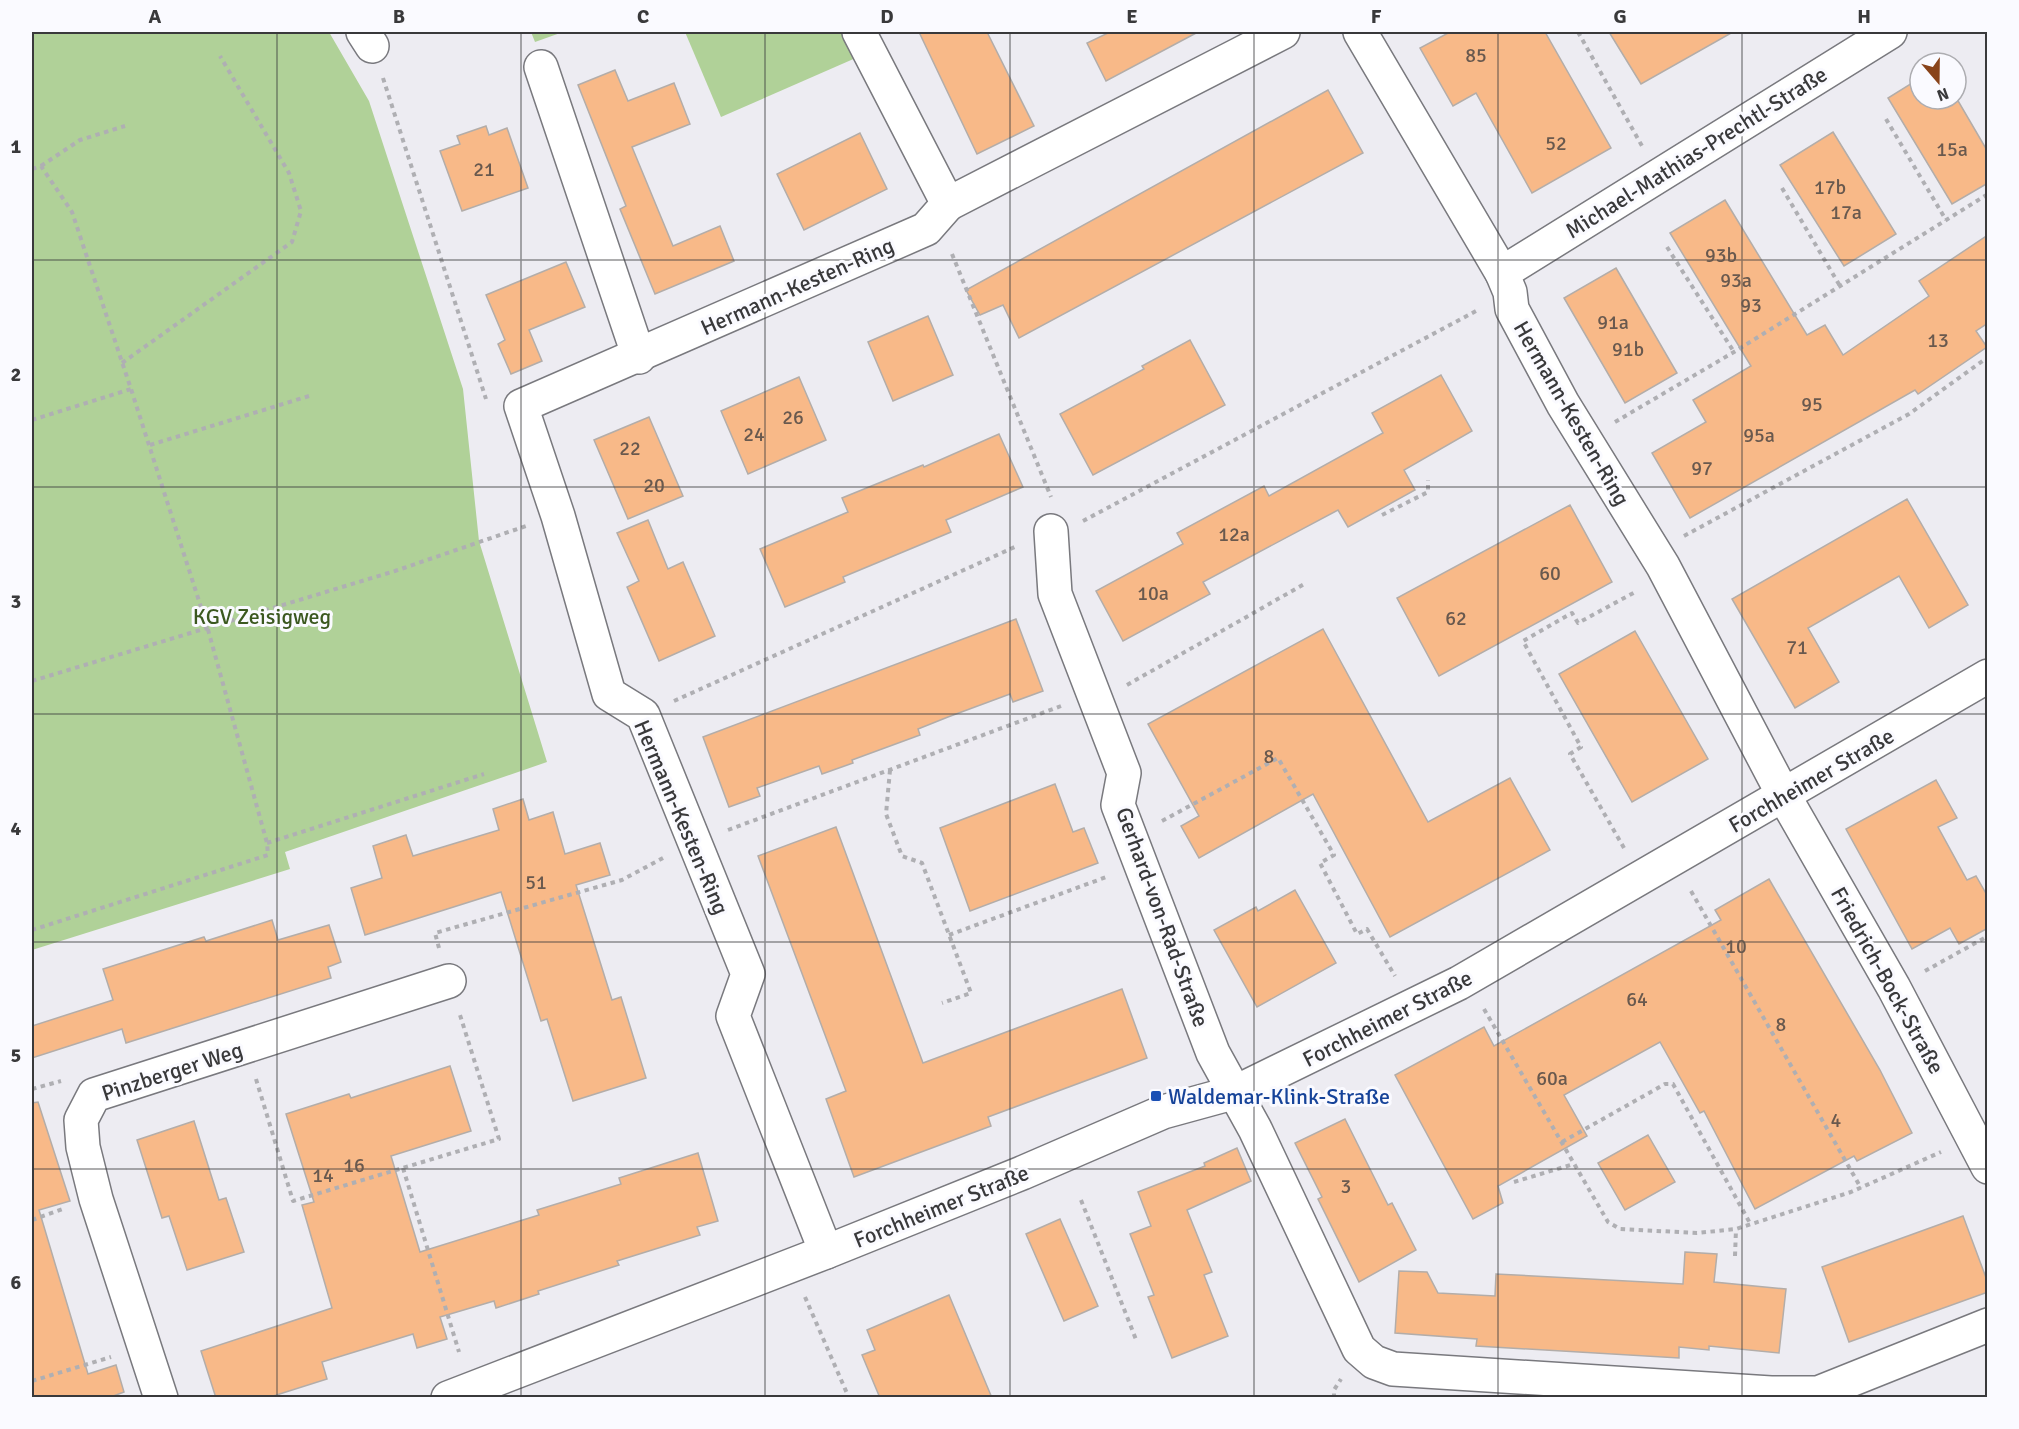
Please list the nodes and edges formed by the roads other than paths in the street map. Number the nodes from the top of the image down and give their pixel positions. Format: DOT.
graph roads {
  1 [pos="859,32"];
  2 [pos="1283,32"];
  3 [pos="1360,32"];
  4 [pos="1890,32"];
  5 [pos="1239,41"];
  6 [pos="541,68"];
  7 [pos="942,211"];
  8 [pos="1506,283"];
  9 [pos="639,357"];
  10 [pos="1051,531"];
  11 [pos="1988,675"];
  12 [pos="1784,796"];
  13 [pos="449,981"];
  14 [pos="1236,1092"];
  15 [pos="1988,1167"];
  16 [pos="826,1252"];
  17 [pos="1988,1325"];
  18 [pos="161,1398"];
  19 [pos="448,1398"];
  1 -- 7 [label="street"];
  2 -- 5 [label="street, Hermann-Kesten-Ring"];
  3 -- 8 [label="street, Hermann-Kesten-Ring"];
  4 -- 8 [label="street, Michael-Mathias-Prechtl-Straße"];
  5 -- 7 [label="street, Hermann-Kesten-Ring"];
  6 -- 9 [label="street"];
  7 -- 9 [label="street, Hermann-Kesten-Ring"];
  8 -- 12 [label="street, Hermann-Kesten-Ring"];
  9 -- 16 [label="street, Hermann-Kesten-Ring"];
  10 -- 14 [label="street, Gerhard-von-Rad-Straße"];
  11 -- 12 [label="street, Forchheimer Straße"];
  12 -- 14 [label="street, Forchheimer Straße"];
  12 -- 15 [label="street, Friedrich-Bock-Straße"];
  13 -- 18 [label="street, Pinzberger Weg"];
  14 -- 16 [label="street, Forchheimer Straße"];
  14 -- 17 [label="street"];
  16 -- 19 [label="street, Forchheimer Straße"];
}
